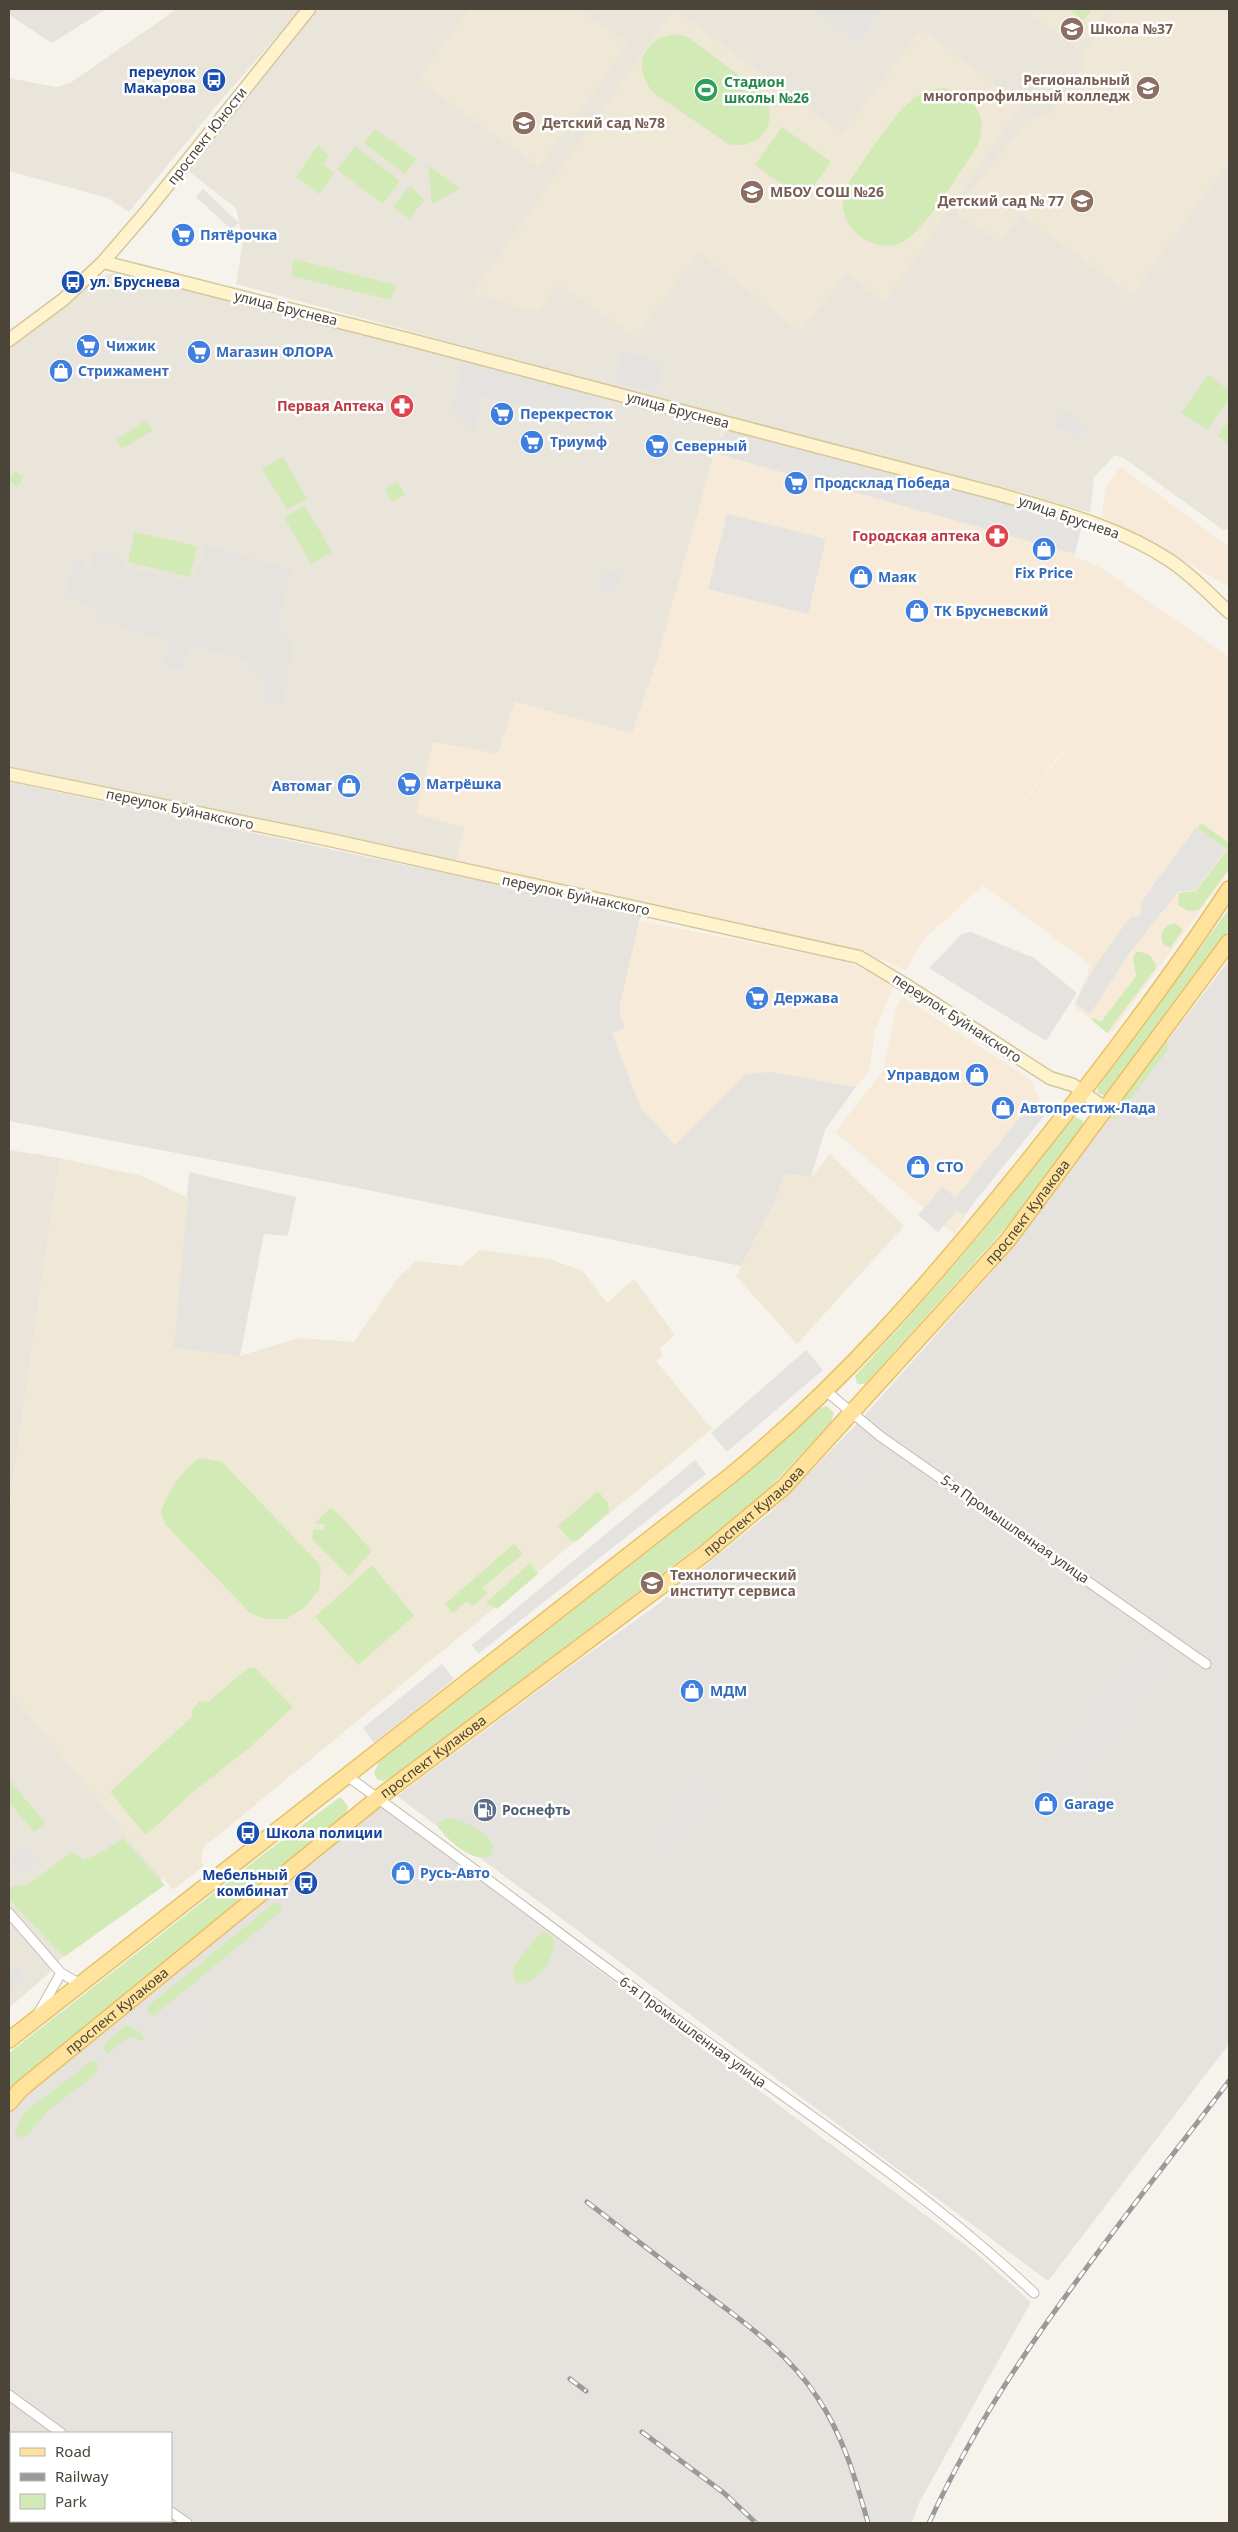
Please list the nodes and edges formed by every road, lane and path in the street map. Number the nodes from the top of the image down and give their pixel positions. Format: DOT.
graph roads {
  1 [pos="309,9"];
  2 [pos="103,262"];
  3 [pos="9,340"];
  4 [pos="1229,612"];
  5 [pos="9,774"];
  6 [pos="1229,888"];
  7 [pos="1229,942"];
  8 [pos="1083,1092"];
  9 [pos="1106,1108"];
  10 [pos="826,1391"];
  11 [pos="851,1414"];
  12 [pos="1206,1664"];
  13 [pos="347,1776"];
  14 [pos="378,1798"];
  15 [pos="9,1912"];
  16 [pos="61,1973"];
  17 [pos="80,1984"];
  18 [pos="35,2020"];
  19 [pos="9,2040"];
  20 [pos="9,2103"];
  21 [pos="1034,2293"];
  22 [pos="9,2395"];
  23 [pos="61,2432"];
  24 [pos="172,2513"];
  25 [pos="186,2523"];
  1 -- 2 [label="street, проспект Юности"];
  2 -- 3 [label="street"];
  2 -- 4 [label="street, улица Бруснева"];
  5 -- 8 [label="street, переулок Буйнакского"];
  6 -- 8 [label="main road"];
  7 -- 9 [label="main road, проспект Кулакова"];
  8 -- 9 [label="street, переулок Буйнакского"];
  8 -- 10 [label="main road"];
  9 -- 11 [label="main road, проспект Кулакова"];
  10 -- 11 [label="street, 5-я Промышленная улица"];
  10 -- 13 [label="main road"];
  11 -- 12 [label="street, 5-я Промышленная улица"];
  11 -- 14 [label="main road, проспект Кулакова"];
  13 -- 14 [label="street, 6-я Промышленная улица"];
  13 -- 17 [label="main road"];
  14 -- 20 [label="main road, проспект Кулакова"];
  14 -- 21 [label="street, 6-я Промышленная улица"];
  15 -- 16 [label="street"];
  16 -- 17 [label="street"];
  16 -- 18 [label="street"];
  17 -- 18 [label="main road"];
  18 -- 19 [label="main road"];
  22 -- 23 [label="street"];
  24 -- 25 [label="street"];
}
